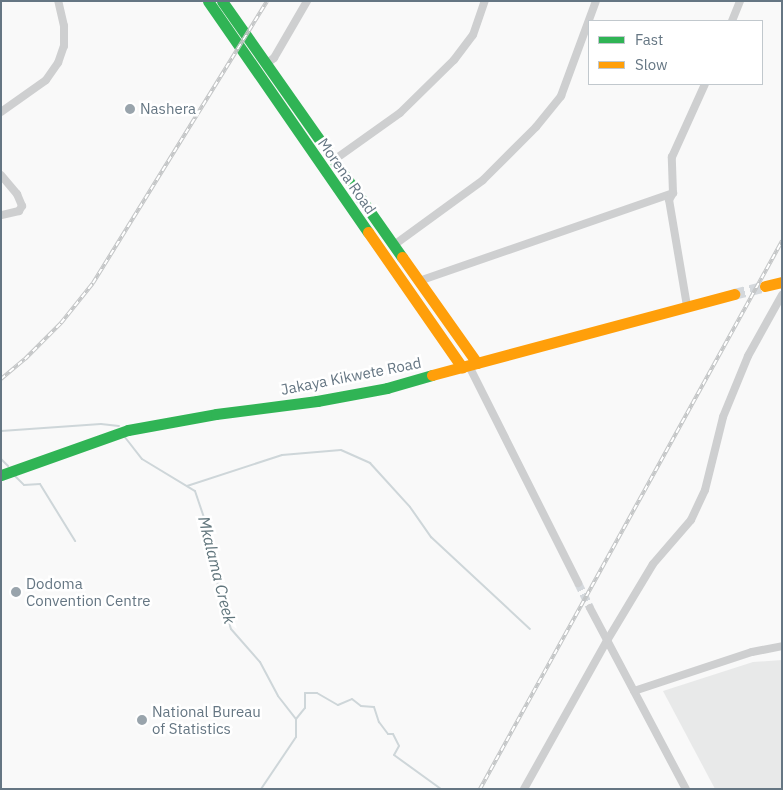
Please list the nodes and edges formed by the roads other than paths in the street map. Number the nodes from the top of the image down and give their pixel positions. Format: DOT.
graph roads {
  1 [pos="58,1"];
  2 [pos="208,1"];
  3 [pos="222,1"];
  4 [pos="307,1"];
  5 [pos="485,1"];
  6 [pos="596,1"];
  7 [pos="740,1"];
  8 [pos="589,20"];
  9 [pos="732,20"];
  10 [pos="588,23"];
  11 [pos="266,64"];
  12 [pos="705,85"];
  13 [pos="1,112"];
  14 [pos="334,160"];
  15 [pos="1,175"];
  16 [pos="673,193"];
  17 [pos="1,215"];
  18 [pos="394,245"];
  19 [pos="419,281"];
  20 [pos="782,282"];
  21 [pos="764,286"];
  22 [pos="734,294"];
  23 [pos="782,295"];
  24 [pos="687,306"];
  25 [pos="469,365"];
  26 [pos="1,475"];
  27 [pos="578,583"];
  28 [pos="590,608"];
  29 [pos="608,639"];
  30 [pos="782,646"];
  31 [pos="634,691"];
  32 [pos="524,789"];
  33 [pos="686,789"];
  1 -- 13 [label="street"];
  2 -- 25 [label="main road, Morena Road"];
  3 -- 11 [label="main road, Morena Road"];
  4 -- 11 [label="street"];
  5 -- 14 [label="street"];
  6 -- 8 [label="street"];
  7 -- 9 [label="street"];
  10 -- 18 [label="street"];
  11 -- 14 [label="main road, Morena Road"];
  12 -- 16 [label="street"];
  14 -- 18 [label="main road, Morena Road"];
  15 -- 17 [label="street"];
  16 -- 19 [label="street"];
  16 -- 24 [label="street"];
  18 -- 19 [label="main road, Morena Road"];
  19 -- 25 [label="main road, Morena Road"];
  20 -- 21 [label="main road"];
  22 -- 24 [label="main road, Jakaya Kikwete Road"];
  23 -- 29 [label="street"];
  24 -- 25 [label="main road, Jakaya Kikwete Road"];
  25 -- 26 [label="main road, Jakaya Kikwete Road"];
  25 -- 27 [label="street"];
  28 -- 29 [label="street"];
  29 -- 31 [label="street"];
  29 -- 32 [label="street"];
  30 -- 31 [label="street"];
  31 -- 33 [label="street"];
}
